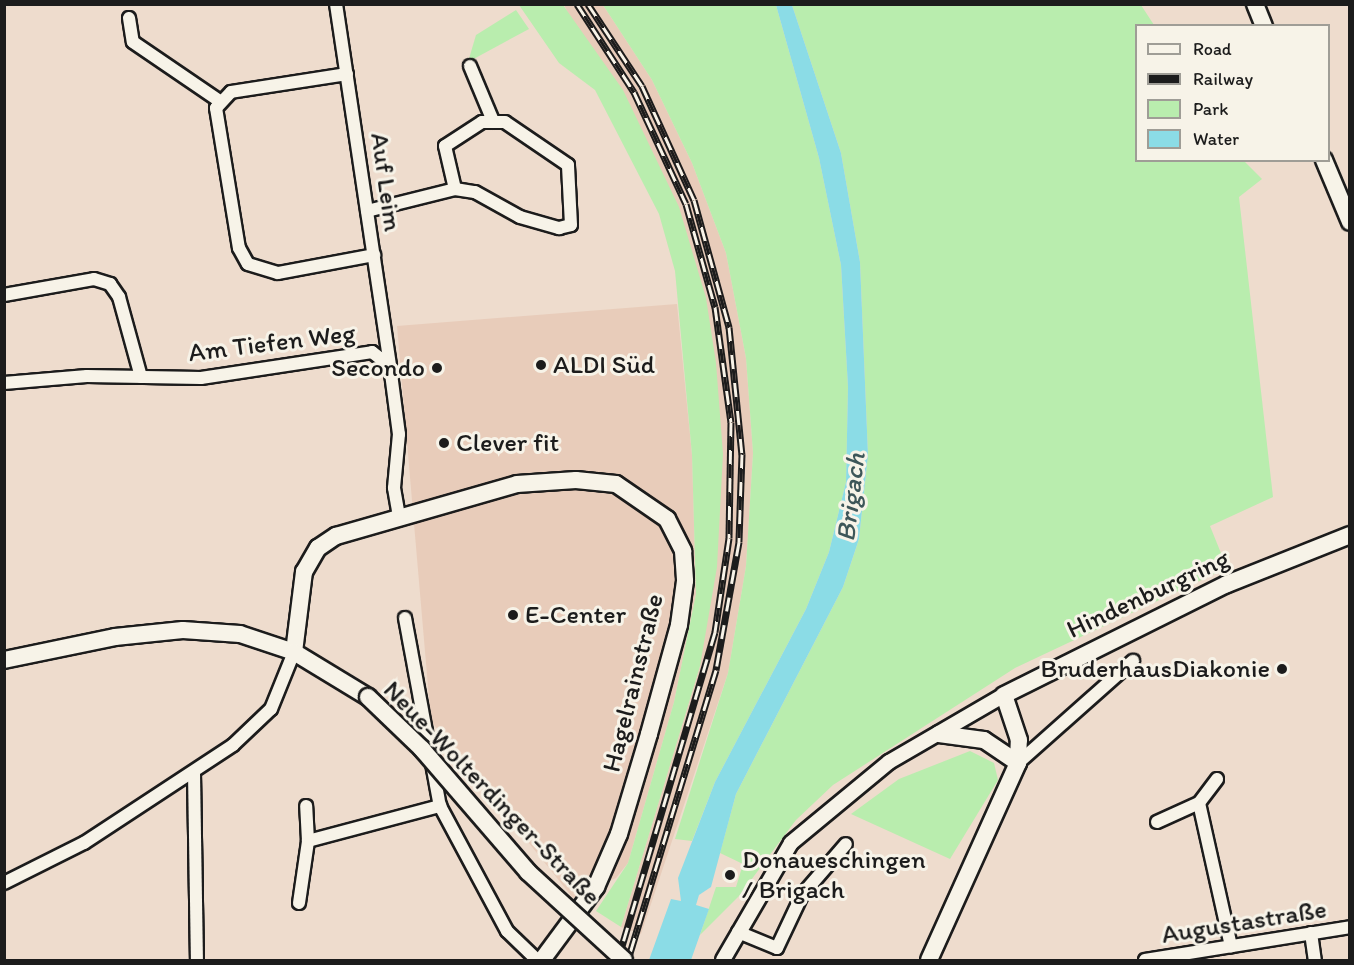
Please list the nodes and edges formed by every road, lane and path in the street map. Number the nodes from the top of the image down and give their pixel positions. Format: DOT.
graph roads {
  1 [pos="336,4"];
  2 [pos="1255,4"];
  3 [pos="129,18"];
  4 [pos="1263,24"];
  5 [pos="470,66"];
  6 [pos="346,74"];
  7 [pos="218,100"];
  8 [pos="493,120"];
  9 [pos="1325,162"];
  10 [pos="455,189"];
  11 [pos="367,211"];
  12 [pos="1350,222"];
  13 [pos="374,255"];
  14 [pos="4,295"];
  15 [pos="390,366"];
  16 [pos="141,377"];
  17 [pos="4,383"];
  18 [pos="399,515"];
  19 [pos="1350,535"];
  20 [pos="405,618"];
  21 [pos="294,652"];
  22 [pos="4,660"];
  23 [pos="1133,661"];
  24 [pos="1004,695"];
  25 [pos="939,734"];
  26 [pos="1018,763"];
  27 [pos="194,773"];
  28 [pos="1217,779"];
  29 [pos="1199,803"];
  30 [pos="306,806"];
  31 [pos="440,806"];
  32 [pos="1157,822"];
  33 [pos="308,841"];
  34 [pos="846,844"];
  35 [pos="4,883"];
  36 [pos="299,903"];
  37 [pos="1350,927"];
  38 [pos="738,932"];
  39 [pos="1311,933"];
  40 [pos="1231,946"];
  41 [pos="197,960"];
  42 [pos="537,960"];
  43 [pos="542,960"];
  44 [pos="624,960"];
  45 [pos="723,960"];
  46 [pos="930,960"];
  47 [pos="1145,960"];
  48 [pos="1315,960"];
  1 -- 6 [label="street, Auf Leim"];
  2 -- 4 [label="main road"];
  3 -- 7 [label="street"];
  5 -- 8 [label="street"];
  6 -- 7 [label="street"];
  6 -- 11 [label="street, Auf Leim"];
  7 -- 13 [label="street"];
  8 -- 10 [label="street"];
  8 -- 10 [label="street"];
  9 -- 12 [label="main road"];
  10 -- 11 [label="street"];
  11 -- 13 [label="street, Auf Leim"];
  13 -- 15 [label="street, Auf Leim"];
  14 -- 16 [label="street"];
  15 -- 16 [label="street, Am Tiefen Weg"];
  15 -- 18 [label="street, Am Tiefen Weg"];
  16 -- 17 [label="street, Am Tiefen Weg"];
  18 -- 21 [label="main road, Hagelrainstraße"];
  18 -- 43 [label="main road, Hagelrainstraße"];
  19 -- 24 [label="main road, Hindenburgring"];
  20 -- 31 [label="street"];
  21 -- 22 [label="main road, Neue-Wolterdinger-Straße"];
  21 -- 27 [label="street"];
  21 -- 44 [label="main road, Neue-Wolterdinger-Straße, bridge"];
  23 -- 26 [label="street"];
  24 -- 25 [label="street"];
  24 -- 26 [label="main road"];
  25 -- 26 [label="main road"];
  25 -- 38 [label="street"];
  26 -- 46 [label="main road"];
  27 -- 35 [label="street"];
  27 -- 41 [label="street"];
  28 -- 29 [label="street"];
  29 -- 32 [label="street"];
  29 -- 40 [label="street"];
  30 -- 33 [label="street"];
  31 -- 33 [label="street"];
  31 -- 42 [label="street"];
  33 -- 36 [label="street"];
  34 -- 38 [label="street"];
  37 -- 39 [label="street, Augustastraße"];
  38 -- 45 [label="street"];
  39 -- 40 [label="street, Augustastraße"];
  39 -- 48 [label="street"];
  40 -- 47 [label="street, Augustastraße"];
}
